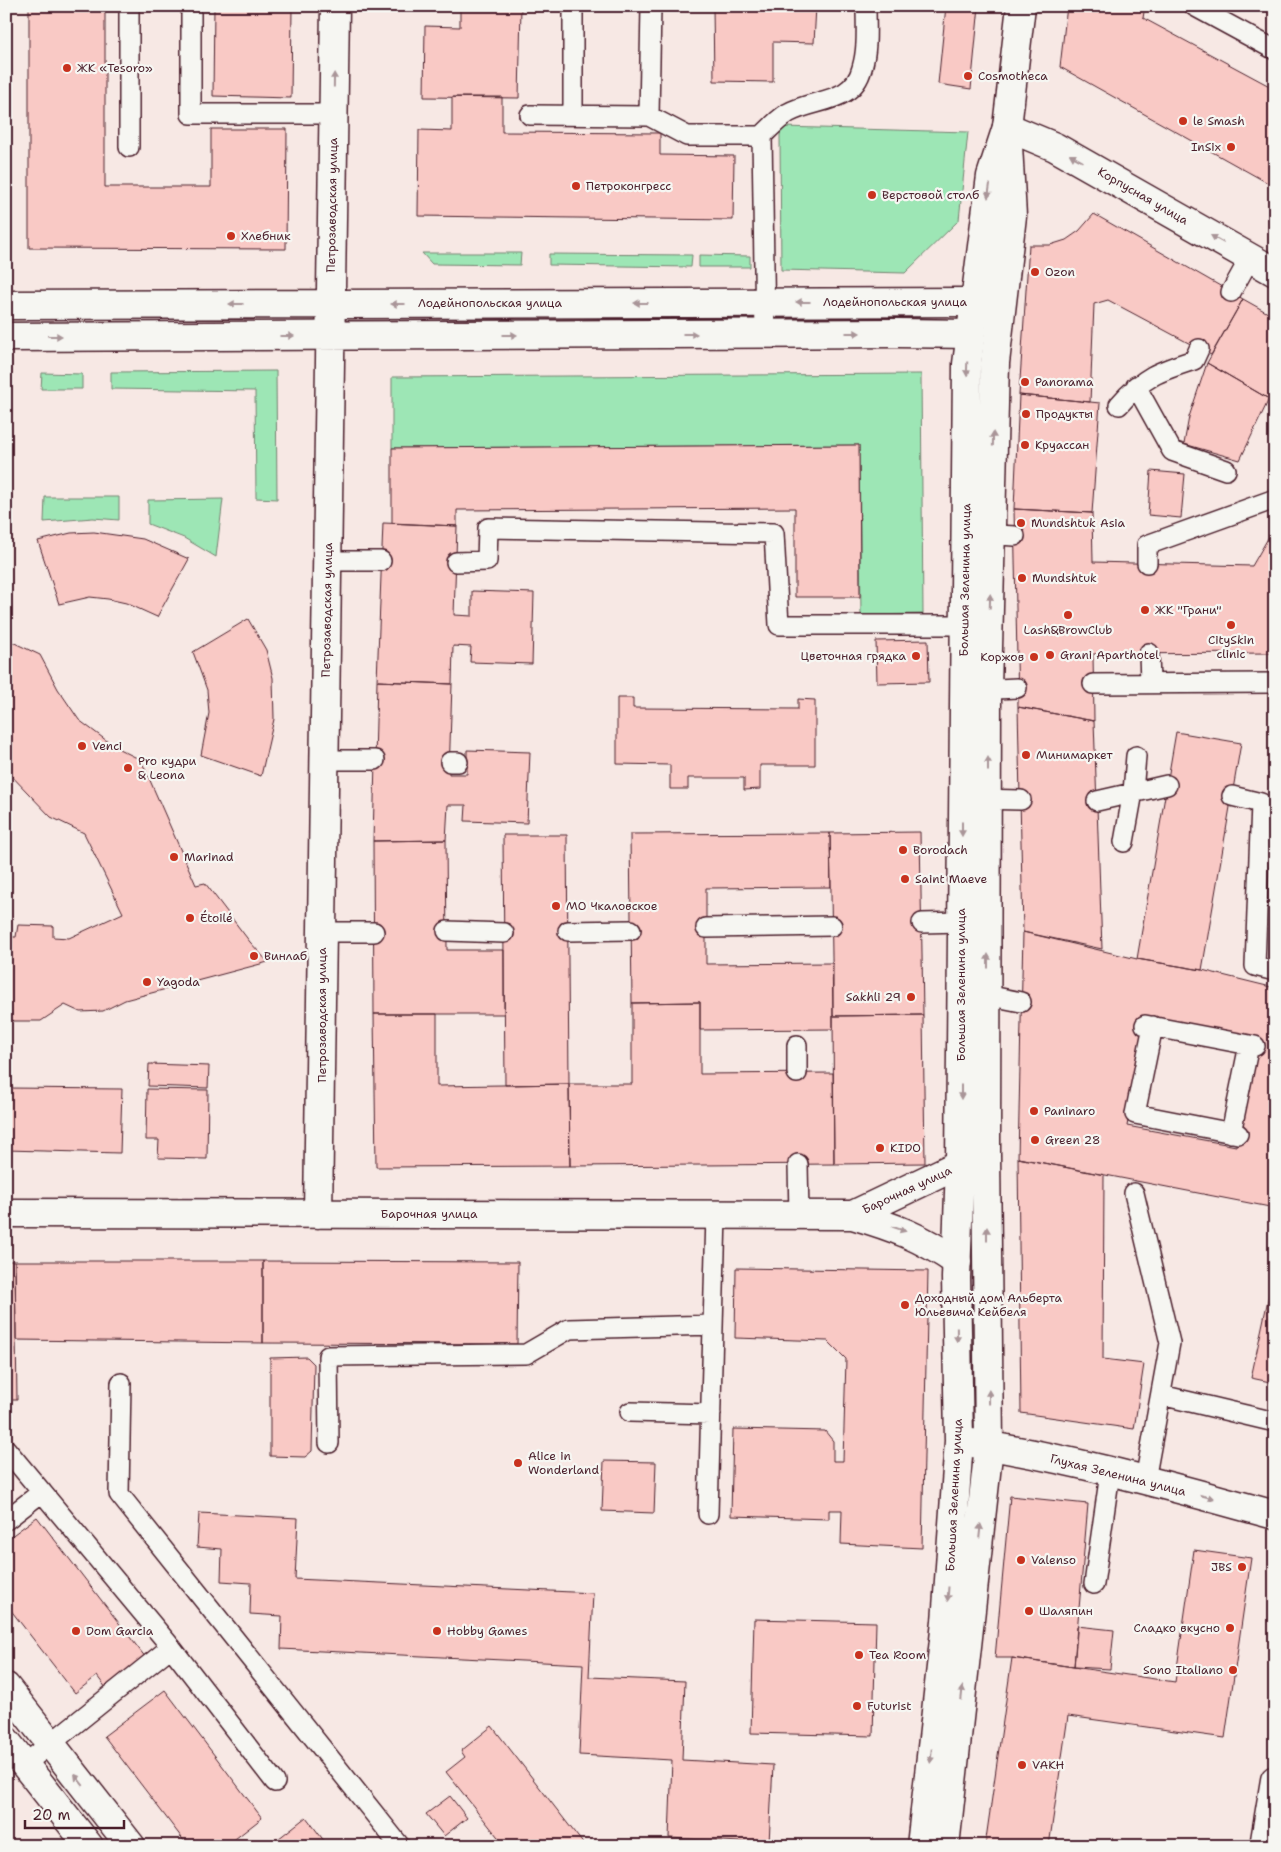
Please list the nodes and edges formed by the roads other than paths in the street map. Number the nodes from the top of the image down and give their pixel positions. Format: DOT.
graph roads {
  1 [pos="129,6"];
  2 [pos="190,6"];
  3 [pos="335,6"];
  4 [pos="651,6"];
  5 [pos="866,6"];
  6 [pos="1021,6"];
  7 [pos="1194,6"];
  8 [pos="574,10"];
  9 [pos="1275,50"];
  10 [pos="334,114"];
  11 [pos="530,115"];
  12 [pos="573,115"];
  13 [pos="649,116"];
  14 [pos="1007,127"];
  15 [pos="762,136"];
  16 [pos="129,147"];
  17 [pos="1250,258"];
  18 [pos="1275,272"];
  19 [pos="1231,292"];
  20 [pos="764,302"];
  21 [pos="974,302"];
  22 [pos="331,304"];
  23 [pos="11,305"];
  24 [pos="95,305"];
  25 [pos="765,334"];
  26 [pos="970,334"];
  27 [pos="96,336"];
  28 [pos="330,336"];
  29 [pos="11,337"];
  30 [pos="1199,349"];
  31 [pos="1136,386"];
  32 [pos="1119,406"];
  33 [pos="1226,470"];
  34 [pos="1275,499"];
  35 [pos="991,534"];
  36 [pos="328,561"];
  37 [pos="382,561"];
  38 [pos="456,562"];
  39 [pos="1148,563"];
  40 [pos="965,625"];
  41 [pos="1149,653"];
  42 [pos="1275,682"];
  43 [pos="1150,683"];
  44 [pos="1093,684"];
  45 [pos="1017,688"];
  46 [pos="975,690"];
  47 [pos="1136,756"];
  48 [pos="325,760"];
  49 [pos="374,760"];
  50 [pos="1166,785"];
  51 [pos="1133,792"];
  52 [pos="1232,796"];
  53 [pos="975,799"];
  54 [pos="1021,800"];
  55 [pos="1097,801"];
  56 [pos="1124,842"];
  57 [pos="962,922"];
  58 [pos="922,923"];
  59 [pos="832,926"];
  60 [pos="706,928"];
  61 [pos="631,930"];
  62 [pos="447,931"];
  63 [pos="568,931"];
  64 [pos="322,932"];
  65 [pos="374,932"];
  66 [pos="504,933"];
  67 [pos="1275,971"];
  68 [pos="961,991"];
  69 [pos="988,995"];
  70 [pos="1021,1002"];
  71 [pos="797,1045"];
  72 [pos="798,1073"];
  73 [pos="1235,1134"];
  74 [pos="798,1164"];
  75 [pos="960,1164"];
  76 [pos="1134,1193"];
  77 [pos="6,1213"];
  78 [pos="318,1214"];
  79 [pos="716,1214"];
  80 [pos="799,1215"];
  81 [pos="853,1215"];
  82 [pos="957,1262"];
  83 [pos="713,1325"];
  84 [pos="121,1383"];
  85 [pos="1161,1394"];
  86 [pos="630,1412"];
  87 [pos="711,1414"];
  88 [pos="1275,1422"];
  89 [pos="959,1441"];
  90 [pos="329,1443"];
  91 [pos="989,1446"];
  92 [pos="6,1448"];
  93 [pos="1110,1472"];
  94 [pos="1145,1480"];
  95 [pos="42,1492"];
  96 [pos="708,1514"];
  97 [pos="1275,1515"];
  98 [pos="6,1520"];
  99 [pos="1094,1584"];
  100 [pos="170,1647"];
  101 [pos="6,1687"];
  102 [pos="6,1741"];
  103 [pos="50,1744"];
  104 [pos="25,1764"];
  105 [pos="1275,1780"];
  106 [pos="274,1782"];
  107 [pos="99,1806"];
  108 [pos="81,1836"];
  109 [pos="131,1846"];
  110 [pos="400,1846"];
  111 [pos="921,1846"];
  112 [pos="945,1846"];
  113 [pos="1264,1846"];
  1 -- 16 [label="lane"];
  2 -- 10 [label="lane"];
  10 -- 3 [label="street, Петрозаводская улица, one-way"];
  4 -- 13 [label="lane"];
  5 -- 15 [label="lane"];
  6 -- 14 [label="street, Большая Зеленина улица"];
  7 -- 9 [label="lane"];
  8 -- 12 [label="lane"];
  10 -- 22 [label="street, Петрозаводская улица"];
  11 -- 12 [label="lane"];
  12 -- 13 [label="lane"];
  13 -- 15 [label="lane"];
  17 -- 14 [label="street, Корпусная улица, one-way"];
  14 -- 21 [label="street, Большая Зеленина улица, one-way"];
  35 -- 14 [label="street, Большая Зеленина улица, one-way"];
  15 -- 20 [label="lane"];
  17 -- 18 [label="street, Корпусная улица"];
  17 -- 19 [label="lane"];
  21 -- 20 [label="street, Лодейнопольская улица, one-way"];
  20 -- 22 [label="street, Лодейнопольская улица, one-way"];
  20 -- 25 [label="lane"];
  21 -- 26 [label="street, Большая Зеленина улица"];
  22 -- 24 [label="street, Лодейнопольская улица, one-way"];
  22 -- 28 [label="street, Петрозаводская улица"];
  23 -- 24 [label="street, Лодейнопольская улица"];
  23 -- 29 [label="lane"];
  24 -- 27 [label="lane"];
  25 -- 26 [label="street, one-way"];
  28 -- 25 [label="street, one-way"];
  26 -- 35 [label="street, Большая Зеленина улица, one-way"];
  27 -- 28 [label="street, one-way"];
  29 -- 27 [label="street, one-way"];
  28 -- 36 [label="street, Петрозаводская улица"];
  30 -- 31 [label="lane"];
  31 -- 32 [label="lane"];
  31 -- 33 [label="lane"];
  34 -- 39 [label="lane"];
  35 -- 40 [label="street, Большая Зеленина улица"];
  46 -- 35 [label="street, Большая Зеленина улица, one-way"];
  36 -- 37 [label="lane"];
  36 -- 48 [label="street, Петрозаводская улица"];
  38 -- 40 [label="lane"];
  40 -- 46 [label="street, Большая Зеленина улица"];
  41 -- 43 [label="lane"];
  42 -- 43 [label="lane"];
  43 -- 44 [label="lane"];
  45 -- 46 [label="lane"];
  46 -- 53 [label="street, Большая Зеленина улица"];
  47 -- 51 [label="lane"];
  48 -- 49 [label="lane"];
  48 -- 64 [label="street, Петрозаводская улица"];
  50 -- 51 [label="lane"];
  51 -- 55 [label="lane"];
  51 -- 56 [label="lane"];
  52 -- 67 [label="lane"];
  53 -- 54 [label="lane"];
  53 -- 57 [label="street, Большая Зеленина улица, one-way"];
  69 -- 53 [label="street, Большая Зеленина улица, one-way"];
  57 -- 58 [label="lane"];
  57 -- 68 [label="street, Большая Зеленина улица"];
  59 -- 60 [label="lane"];
  61 -- 63 [label="lane"];
  62 -- 66 [label="lane"];
  64 -- 65 [label="lane"];
  64 -- 78 [label="street, Петрозаводская улица"];
  68 -- 69 [label="lane"];
  68 -- 75 [label="street, Большая Зеленина улица, one-way"];
  69 -- 70 [label="lane"];
  91 -- 69 [label="street, Большая Зеленина улица, one-way"];
  71 -- 72 [label="lane"];
  73 -- 73 [label="lane"];
  74 -- 80 [label="lane"];
  75 -- 81 [label="street, Барочная улица"];
  75 -- 82 [label="street, Большая Зеленина улица"];
  76 -- 85 [label="lane"];
  77 -- 78 [label="street, Барочная улица"];
  78 -- 79 [label="street, Барочная улица"];
  79 -- 80 [label="street, Барочная улица"];
  79 -- 83 [label="lane"];
  80 -- 81 [label="street, Барочная улица"];
  81 -- 82 [label="street, Барочная улица, one-way"];
  82 -- 89 [label="street, Большая Зеленина улица, one-way"];
  83 -- 87 [label="lane"];
  83 -- 90 [label="lane"];
  84 -- 110 [label="lane"];
  85 -- 88 [label="lane"];
  85 -- 94 [label="lane"];
  86 -- 87 [label="lane"];
  87 -- 96 [label="lane"];
  89 -- 91 [label="street, Глухая Зеленина улица"];
  89 -- 111 [label="street, Большая Зеленина улица, one-way"];
  91 -- 93 [label="street, Глухая Зеленина улица"];
  112 -- 91 [label="street, Большая Зеленина улица, one-way"];
  92 -- 95 [label="lane"];
  93 -- 94 [label="street, Глухая Зеленина улица"];
  93 -- 99 [label="lane"];
  94 -- 97 [label="street, Глухая Зеленина улица, one-way"];
  95 -- 98 [label="lane"];
  95 -- 100 [label="lane"];
  100 -- 103 [label="lane"];
  100 -- 106 [label="lane"];
  101 -- 103 [label="street"];
  102 -- 104 [label="street"];
  103 -- 104 [label="lane"];
  107 -- 103 [label="street, one-way"];
  104 -- 108 [label="street"];
  105 -- 113 [label="street"];
  107 -- 108 [label="lane"];
  107 -- 109 [label="street"];
}
